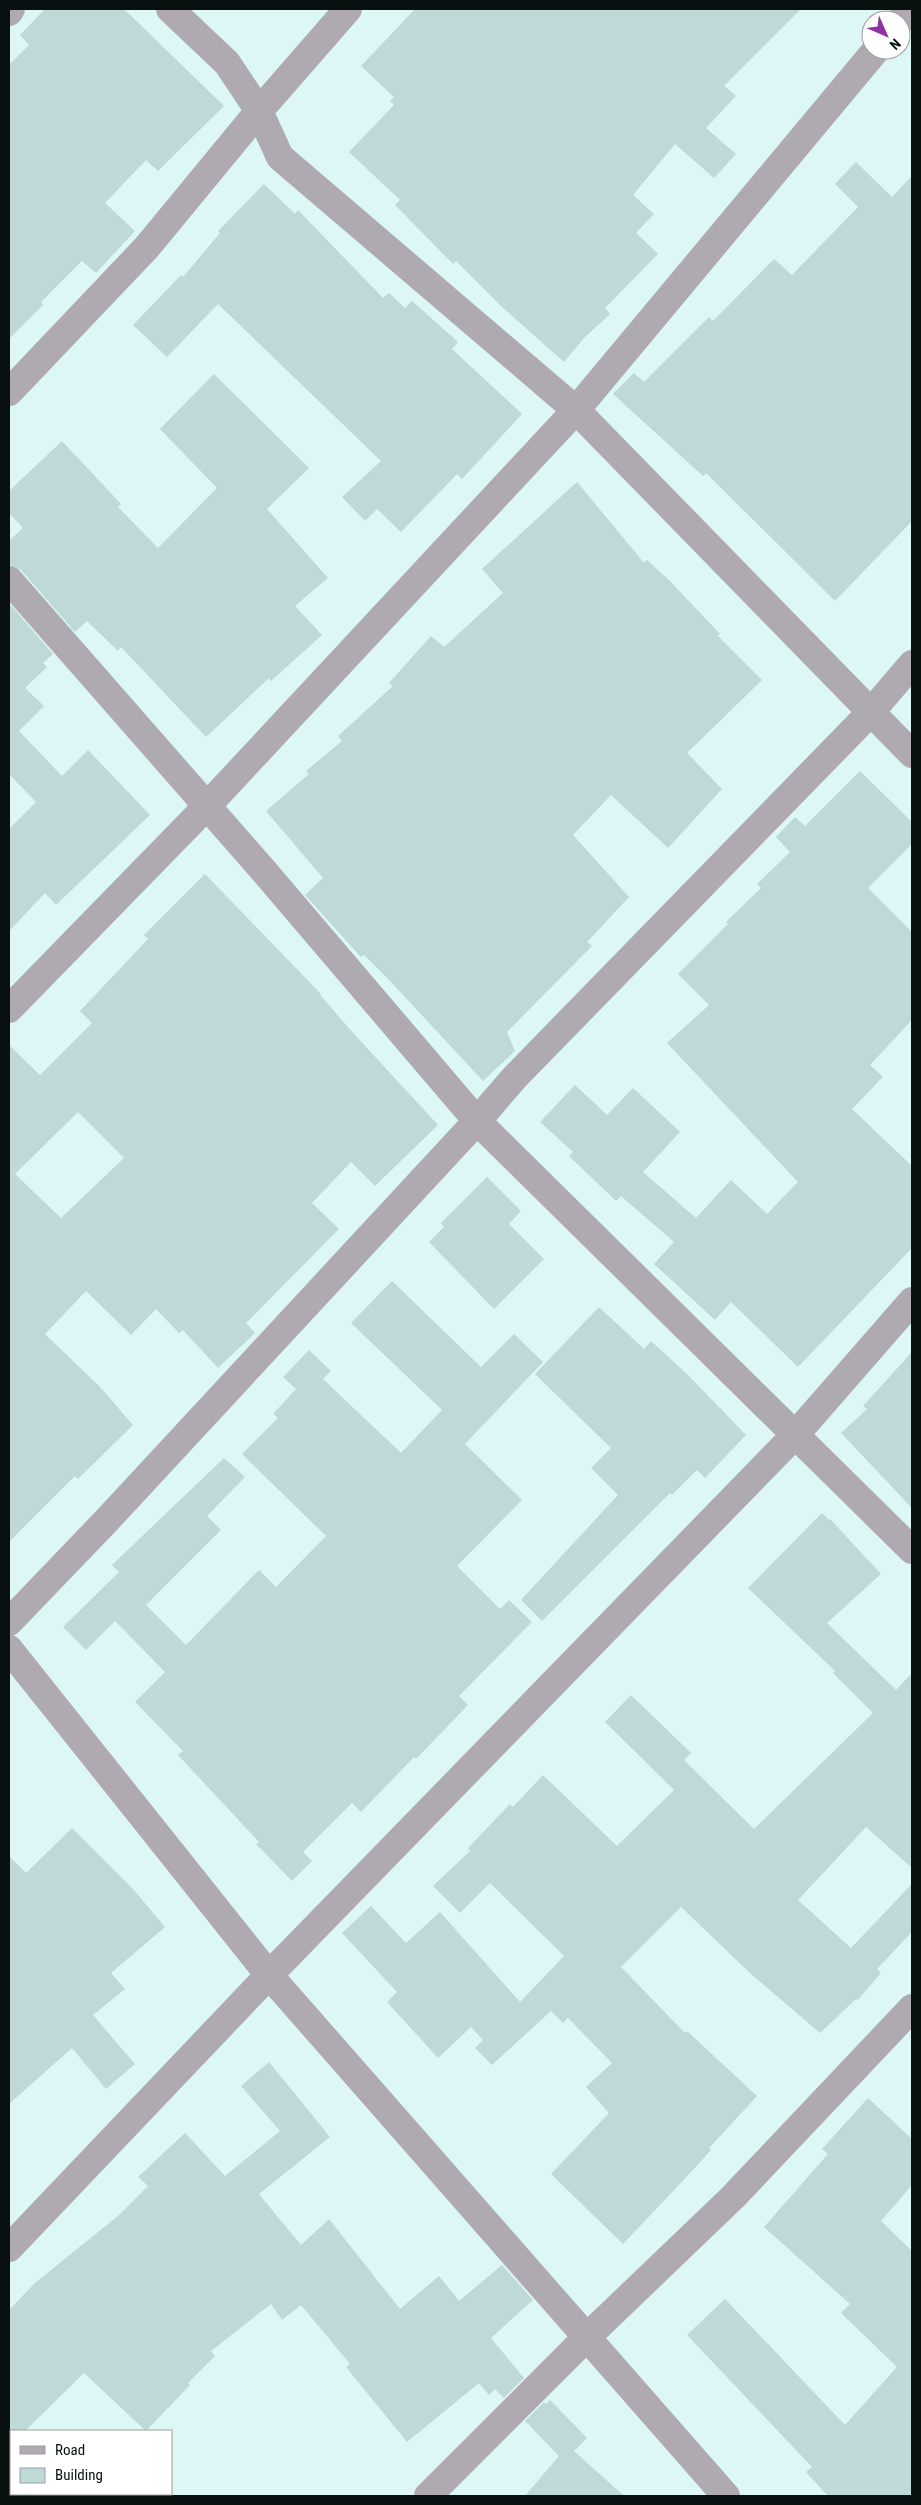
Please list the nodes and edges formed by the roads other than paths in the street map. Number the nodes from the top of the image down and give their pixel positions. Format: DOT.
graph roads {
  1 [pos="170,9"];
  2 [pos="348,9"];
  3 [pos="868,60"];
  4 [pos="259,111"];
  5 [pos="9,392"];
  6 [pos="576,410"];
  7 [pos="9,580"];
  8 [pos="912,664"];
  9 [pos="870,713"];
  10 [pos="912,754"];
  11 [pos="207,806"];
  12 [pos="9,1009"];
  13 [pos="477,1121"];
  14 [pos="912,1301"];
  15 [pos="796,1434"];
  16 [pos="912,1550"];
  17 [pos="9,1622"];
  18 [pos="9,1649"];
  19 [pos="269,1975"];
  20 [pos="912,2008"];
  21 [pos="9,2248"];
  22 [pos="587,2337"];
  23 [pos="428,2496"];
  24 [pos="726,2496"];
  1 -- 4 [label="street"];
  2 -- 4 [label="street"];
  3 -- 6 [label="street"];
  4 -- 5 [label="street"];
  4 -- 6 [label="street"];
  6 -- 9 [label="street"];
  6 -- 11 [label="street"];
  7 -- 11 [label="street"];
  8 -- 9 [label="street"];
  9 -- 10 [label="street"];
  9 -- 13 [label="street"];
  11 -- 12 [label="street"];
  11 -- 13 [label="street"];
  13 -- 15 [label="street"];
  13 -- 17 [label="street"];
  14 -- 15 [label="street"];
  15 -- 16 [label="street"];
  15 -- 19 [label="street"];
  18 -- 19 [label="street"];
  19 -- 21 [label="street"];
  19 -- 22 [label="street"];
  20 -- 22 [label="street"];
  22 -- 23 [label="street"];
  22 -- 24 [label="street"];
}
